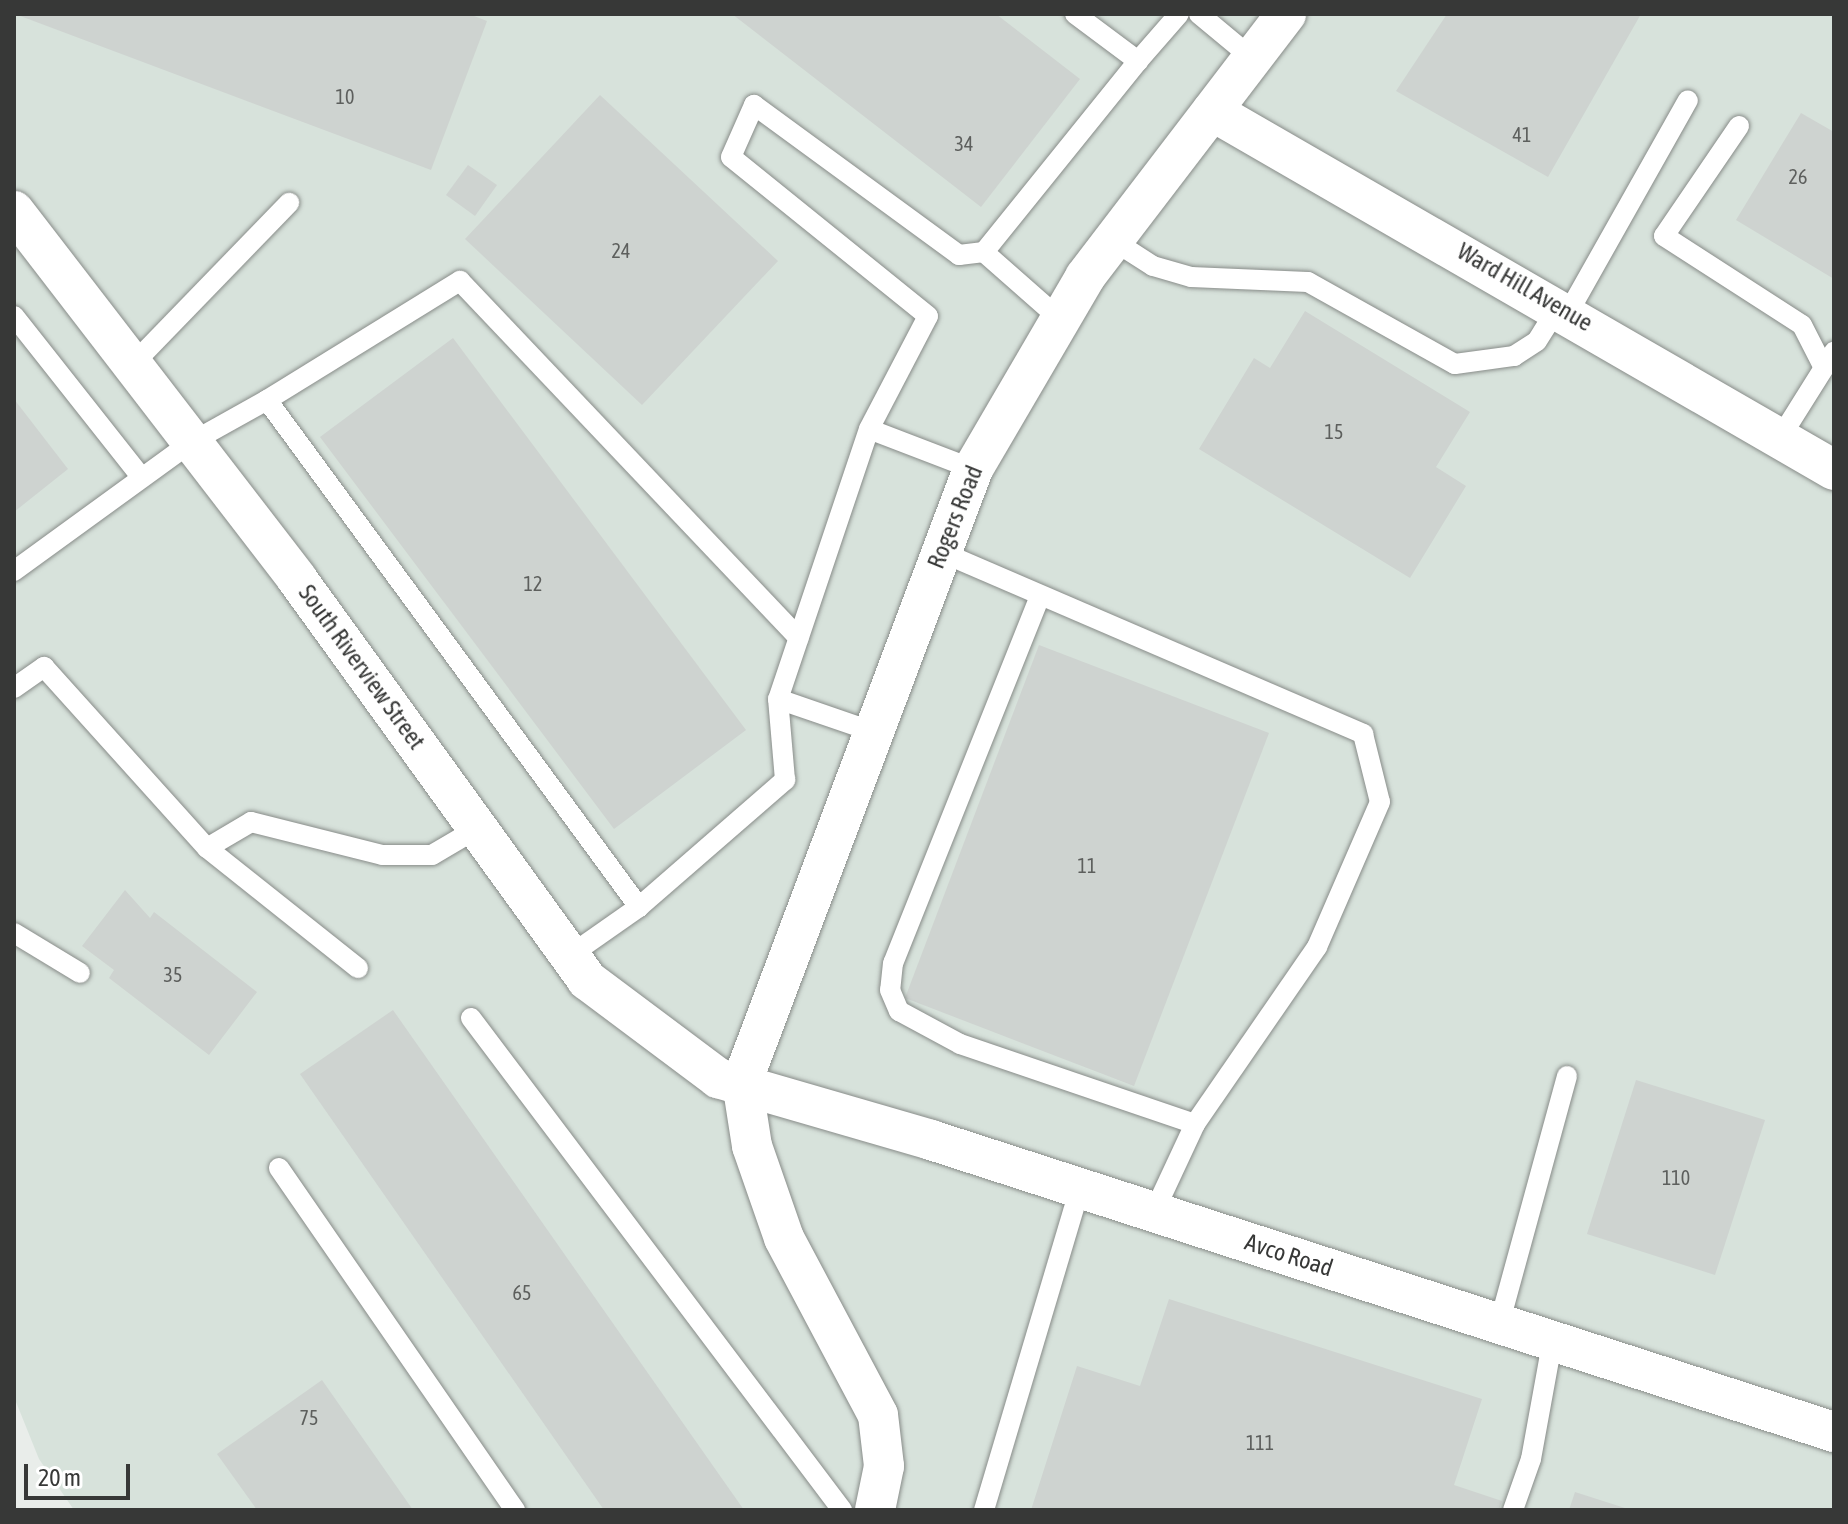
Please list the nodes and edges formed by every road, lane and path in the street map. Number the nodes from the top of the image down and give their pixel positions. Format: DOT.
graph roads {
  1 [pos="1075,14"];
  2 [pos="1179,14"];
  3 [pos="1199,14"];
  4 [pos="1286,14"];
  5 [pos="1252,58"];
  6 [pos="1138,61"];
  7 [pos="1688,100"];
  8 [pos="1212,111"];
  9 [pos="1739,126"];
  10 [pos="289,203"];
  11 [pos="14,211"];
  12 [pos="1114,241"];
  13 [pos="984,252"];
  14 [pos="1563,310"];
  15 [pos="14,316"];
  16 [pos="1061,320"];
  17 [pos="1829,360"];
  18 [pos="132,365"];
  19 [pos="267,400"];
  20 [pos="869,429"];
  21 [pos="1780,438"];
  22 [pos="190,443"];
  23 [pos="973,469"];
  24 [pos="1834,470"];
  25 [pos="142,478"];
  26 [pos="941,552"];
  27 [pos="14,571"];
  28 [pos="1040,596"];
  29 [pos="799,638"];
  30 [pos="14,688"];
  31 [pos="778,699"];
  32 [pos="871,731"];
  33 [pos="478,828"];
  34 [pos="207,848"];
  35 [pos="639,907"];
  36 [pos="14,933"];
  37 [pos="569,956"];
  38 [pos="358,968"];
  39 [pos="80,973"];
  40 [pos="471,1018"];
  41 [pos="1567,1076"];
  42 [pos="742,1082"];
  43 [pos="1195,1124"];
  44 [pos="279,1168"];
  45 [pos="1080,1188"];
  46 [pos="1154,1212"];
  47 [pos="1500,1321"];
  48 [pos="1553,1338"];
  49 [pos="1834,1432"];
  50 [pos="515,1510"];
  51 [pos="842,1510"];
  52 [pos="875,1510"];
  53 [pos="984,1510"];
  54 [pos="1513,1510"];
  1 -- 6 [label="lane"];
  2 -- 6 [label="lane"];
  3 -- 5 [label="lane"];
  4 -- 5 [label="street, Rogers Road"];
  5 -- 8 [label="street, Rogers Road"];
  6 -- 13 [label="lane"];
  7 -- 14 [label="lane"];
  8 -- 12 [label="street, Rogers Road"];
  8 -- 14 [label="street, Ward Hill Avenue"];
  9 -- 17 [label="lane"];
  10 -- 18 [label="lane"];
  11 -- 18 [label="street, South Riverview Street"];
  12 -- 14 [label="lane"];
  12 -- 16 [label="street, Rogers Road"];
  13 -- 16 [label="lane"];
  13 -- 20 [label="lane"];
  14 -- 21 [label="street, Ward Hill Avenue"];
  15 -- 25 [label="lane"];
  16 -- 23 [label="street, Rogers Road"];
  17 -- 21 [label="lane"];
  18 -- 22 [label="street, South Riverview Street"];
  19 -- 22 [label="lane"];
  19 -- 29 [label="lane"];
  19 -- 35 [label="lane"];
  20 -- 23 [label="lane"];
  20 -- 29 [label="lane"];
  21 -- 24 [label="street, Ward Hill Avenue"];
  22 -- 25 [label="lane"];
  22 -- 33 [label="street, South Riverview Street"];
  23 -- 26 [label="street, Rogers Road"];
  25 -- 27 [label="lane"];
  26 -- 28 [label="lane"];
  26 -- 32 [label="street, Rogers Road"];
  28 -- 43 [label="lane"];
  28 -- 43 [label="lane"];
  29 -- 31 [label="lane"];
  30 -- 34 [label="lane"];
  31 -- 32 [label="lane"];
  31 -- 35 [label="lane"];
  32 -- 42 [label="street, Rogers Road"];
  33 -- 34 [label="lane"];
  33 -- 37 [label="street, South Riverview Street"];
  34 -- 38 [label="lane"];
  35 -- 37 [label="lane"];
  36 -- 39 [label="lane"];
  37 -- 42 [label="street, South Riverview Street"];
  40 -- 51 [label="lane"];
  41 -- 47 [label="lane"];
  42 -- 45 [label="street, Avco Road"];
  42 -- 52 [label="street"];
  43 -- 46 [label="lane"];
  44 -- 50 [label="lane"];
  45 -- 46 [label="street, Avco Road"];
  45 -- 53 [label="lane"];
  46 -- 47 [label="street, Avco Road"];
  47 -- 48 [label="street, Avco Road"];
  48 -- 49 [label="street, Avco Road"];
  48 -- 54 [label="lane"];
}
